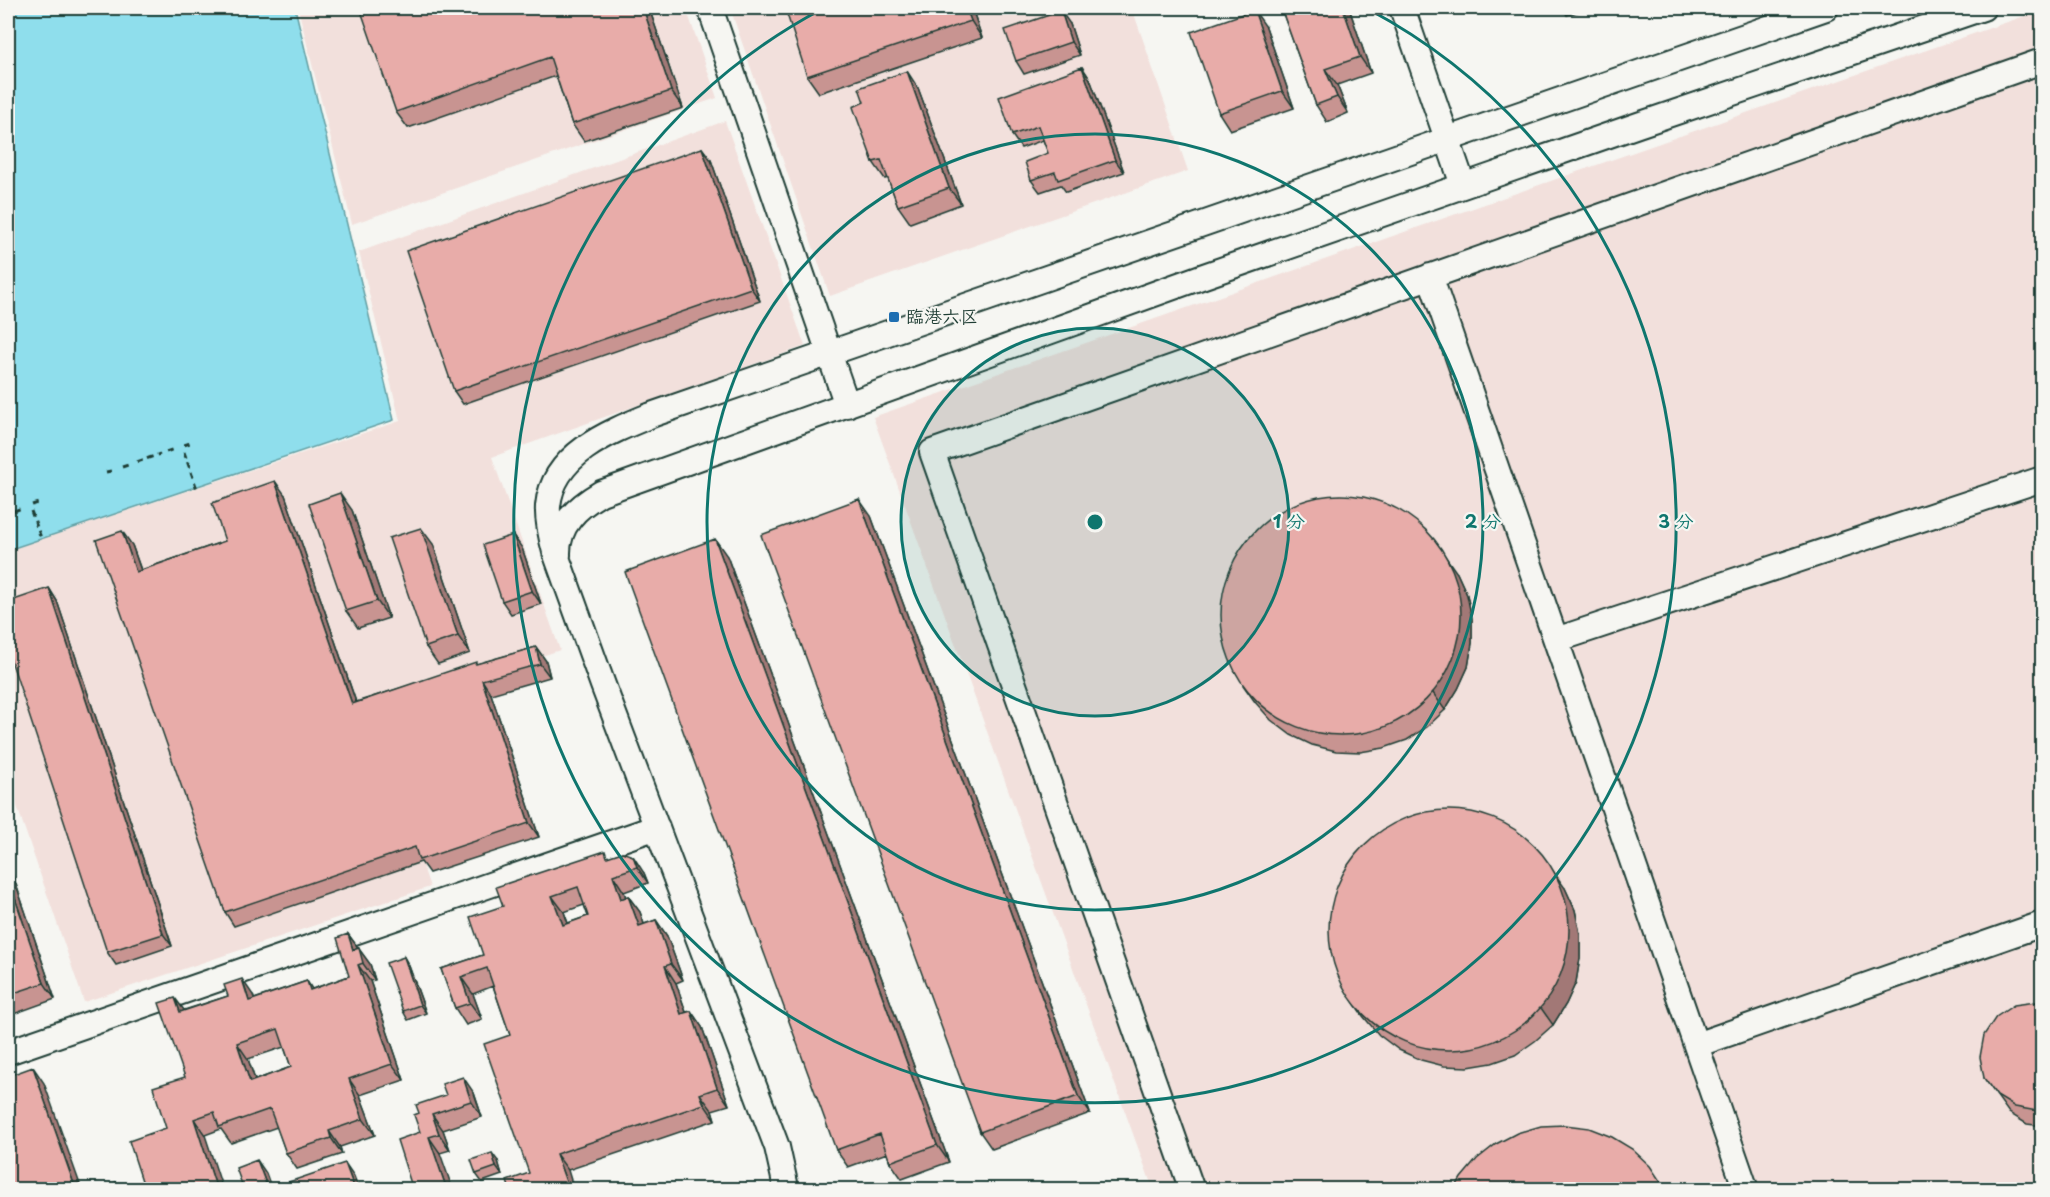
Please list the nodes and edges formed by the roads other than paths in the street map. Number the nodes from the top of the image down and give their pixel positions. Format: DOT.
graph roads {
  1 [pos="710,8"];
  2 [pos="1402,8"];
  3 [pos="1827,8"];
  4 [pos="1983,8"];
  5 [pos="2043,61"];
  6 [pos="1448,139"];
  7 [pos="1463,185"];
  8 [pos="1430,276"];
  9 [pos="829,354"];
  10 [pos="847,405"];
  11 [pos="2043,479"];
  12 [pos="558,562"];
  13 [pos="1556,640"];
  14 [pos="657,827"];
  15 [pos="2043,924"];
  16 [pos="1696,1045"];
  17 [pos="8,1052"];
  18 [pos="784,1190"];
  19 [pos="1192,1190"];
  20 [pos="1746,1190"];
  1 -- 9 [label="street"];
  2 -- 6 [label="street"];
  3 -- 6 [label="street"];
  4 -- 7 [label="street"];
  5 -- 8 [label="street"];
  6 -- 7 [label="street"];
  6 -- 9 [label="street"];
  7 -- 10 [label="street"];
  8 -- 13 [label="street"];
  8 -- 19 [label="street"];
  9 -- 10 [label="street"];
  9 -- 12 [label="street"];
  10 -- 12 [label="street"];
  11 -- 13 [label="street"];
  12 -- 14 [label="street"];
  13 -- 16 [label="street"];
  14 -- 17 [label="street"];
  14 -- 18 [label="street"];
  15 -- 16 [label="street"];
  16 -- 20 [label="street"];
}
